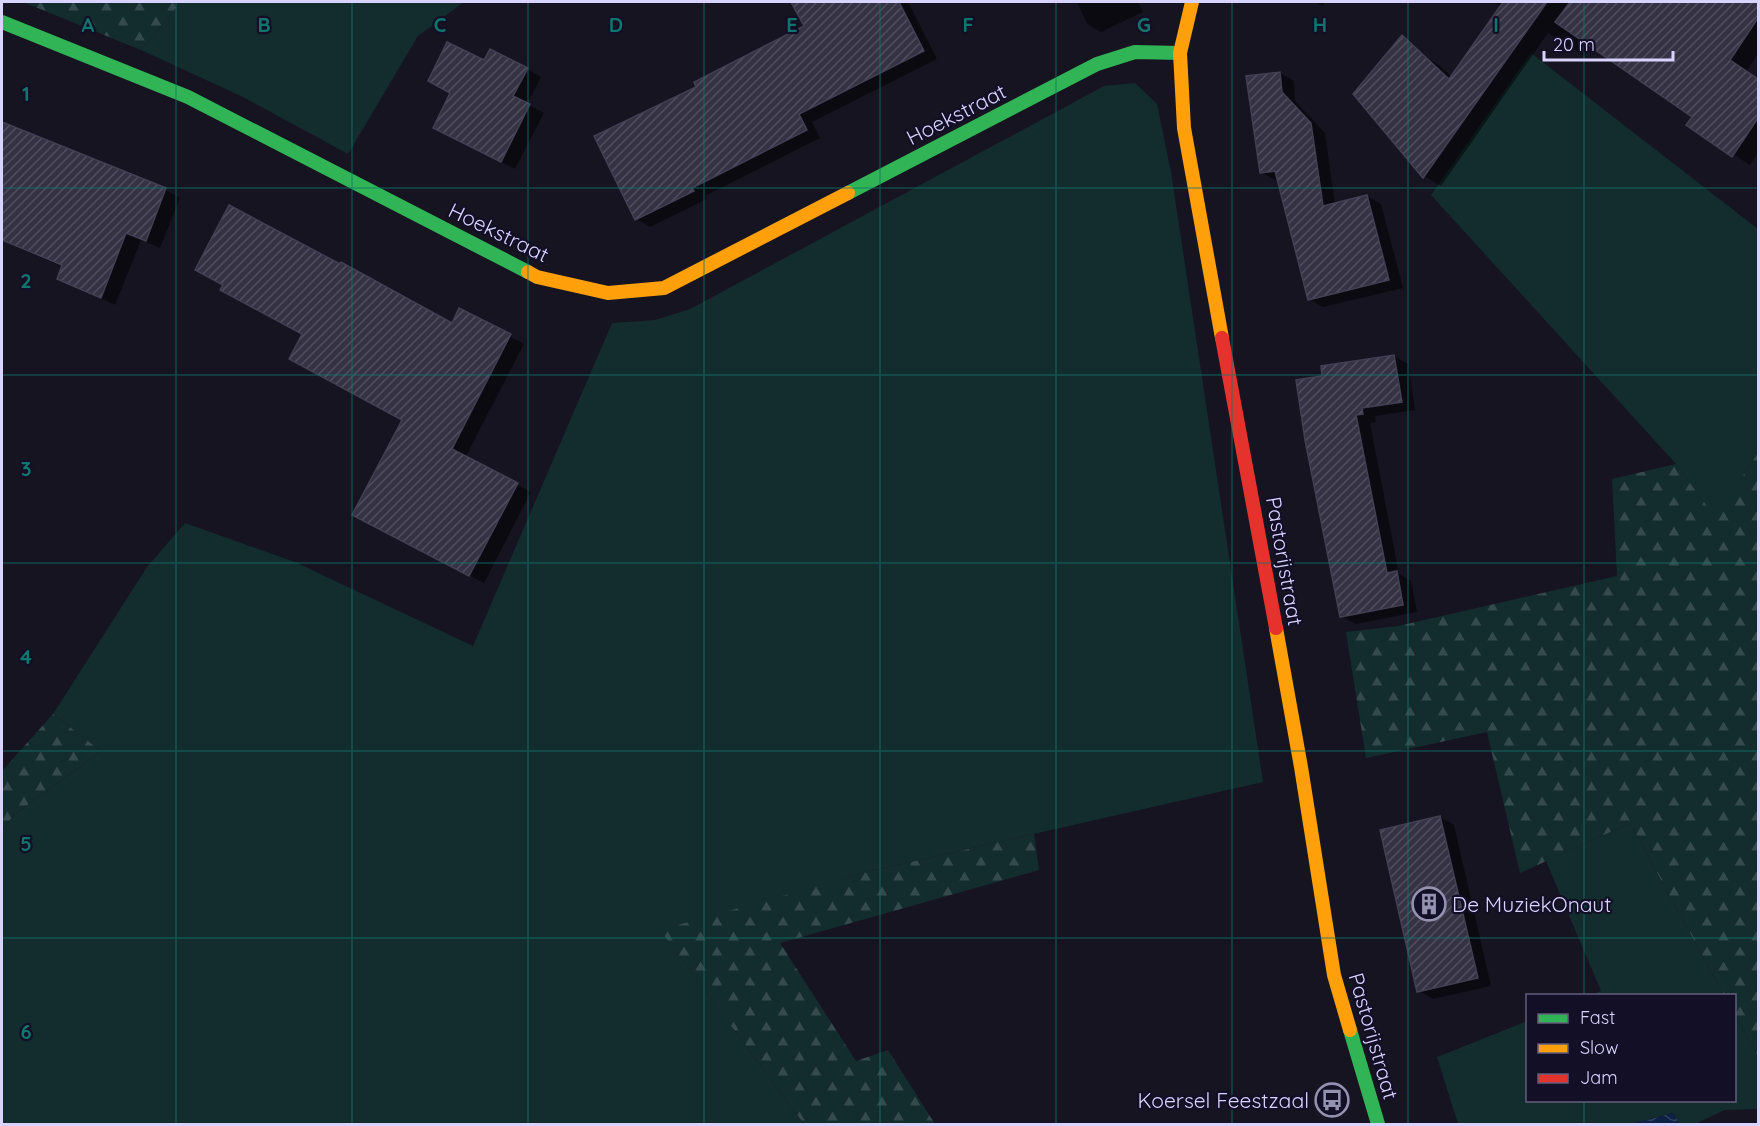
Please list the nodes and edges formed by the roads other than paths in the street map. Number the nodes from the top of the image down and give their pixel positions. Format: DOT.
graph roads {
  1 [pos="1192,2"];
  2 [pos="2,22"];
  3 [pos="1180,53"];
  4 [pos="1378,1125"];
  1 -- 3 [label="street, Pastorijstraat"];
  2 -- 3 [label="street, Hoekstraat"];
  3 -- 4 [label="street, Pastorijstraat"];
}
